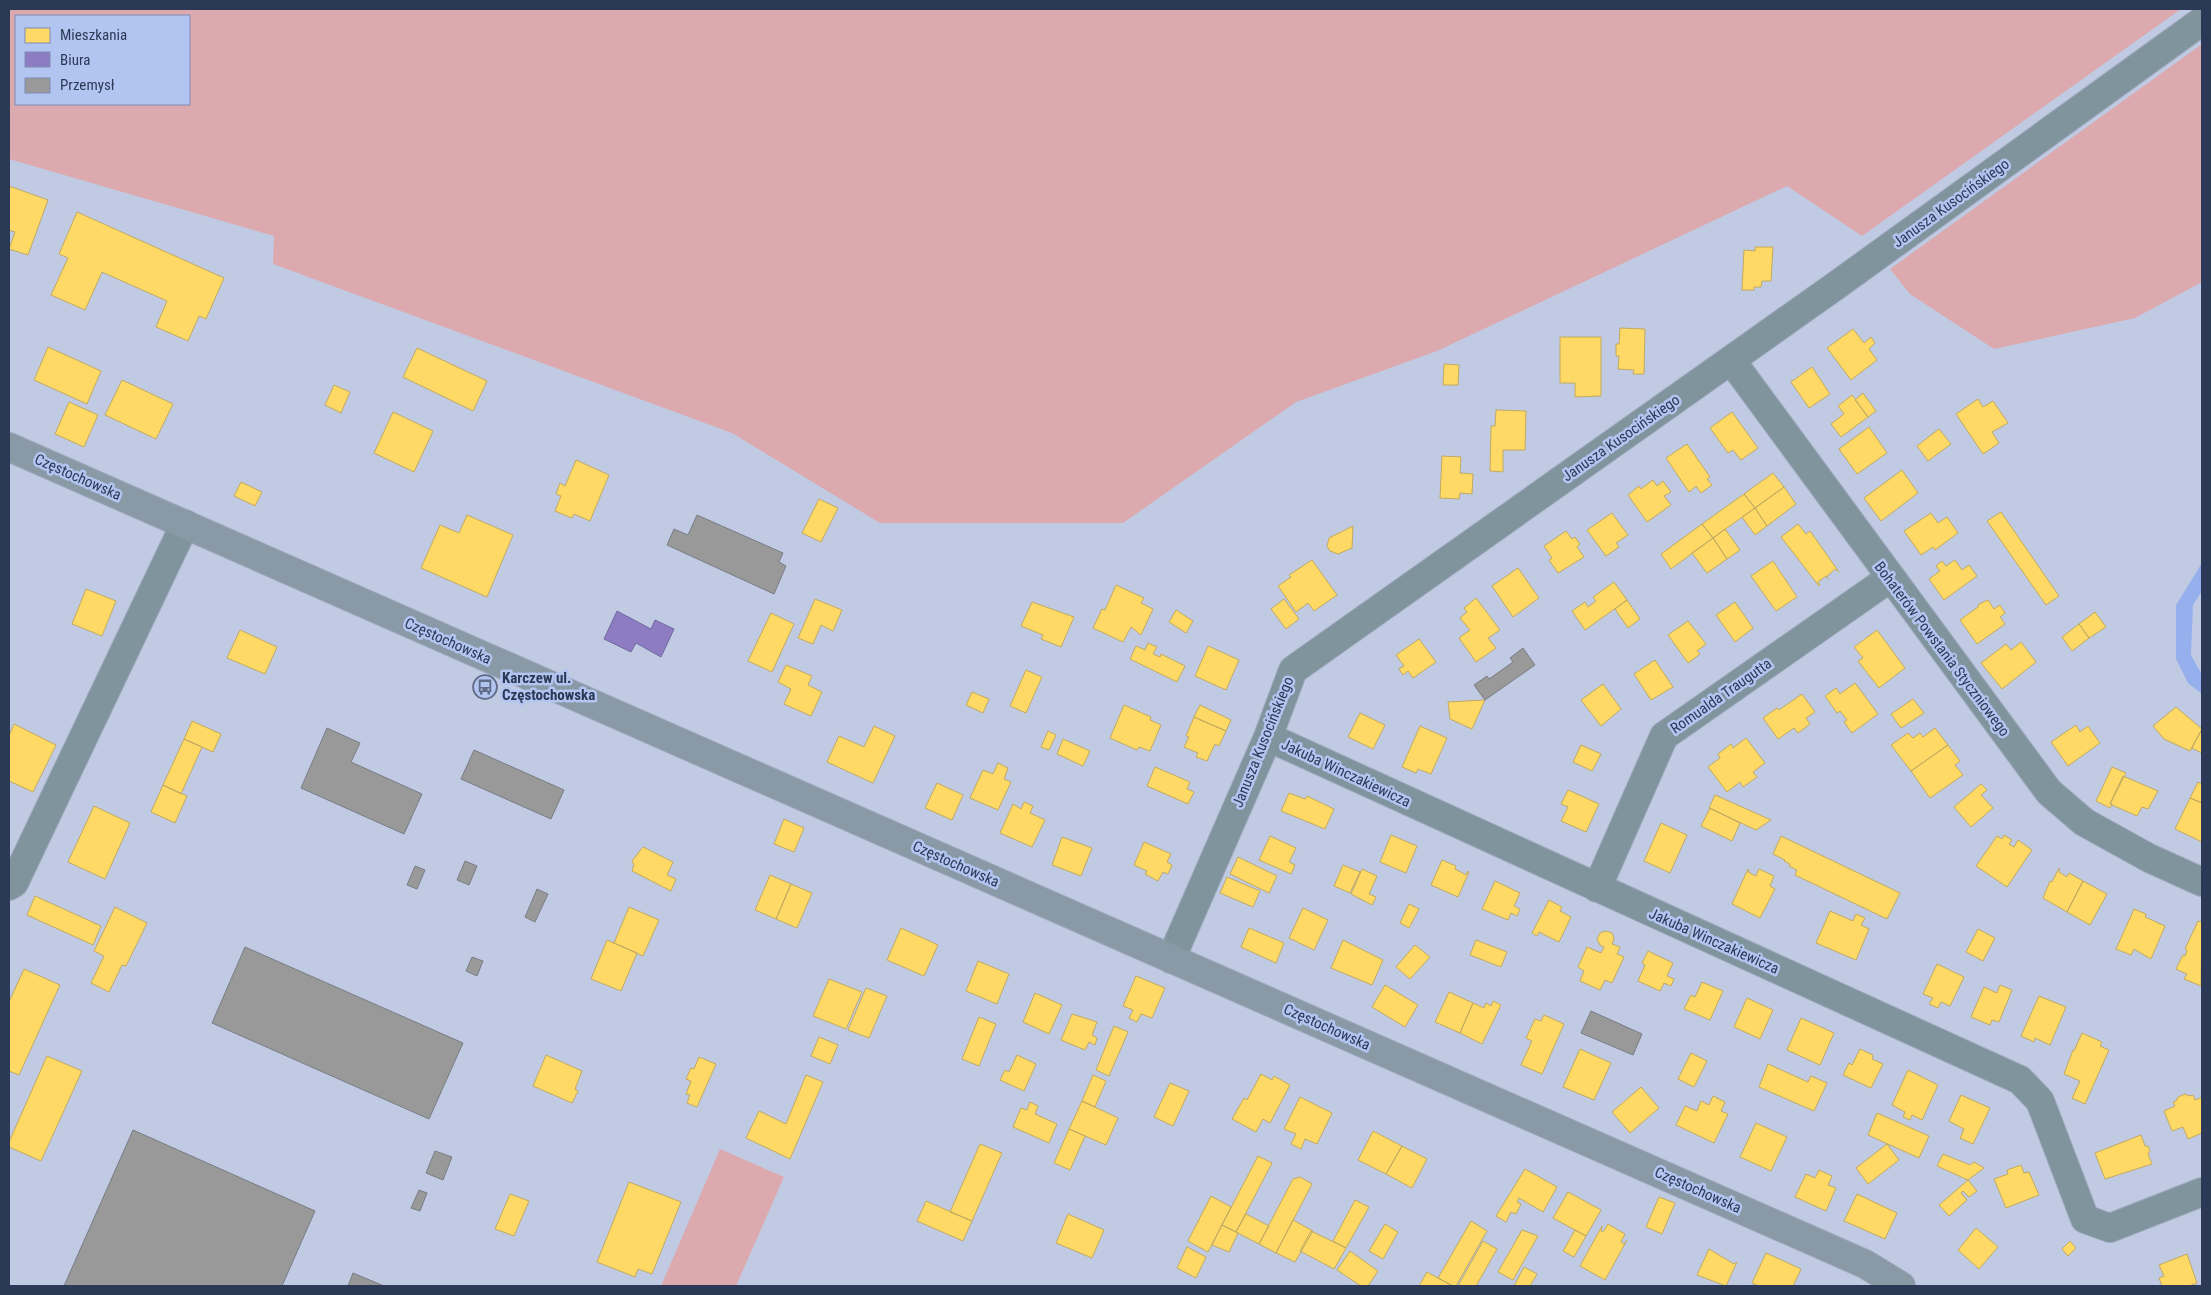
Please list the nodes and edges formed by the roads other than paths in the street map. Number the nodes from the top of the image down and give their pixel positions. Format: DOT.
graph roads {
  1 [pos="2202,21"];
  2 [pos="1731,360"];
  3 [pos="9,447"];
  4 [pos="185,524"];
  5 [pos="1890,578"];
  6 [pos="1268,737"];
  7 [pos="2202,882"];
  8 [pos="9,886"];
  9 [pos="1598,888"];
  10 [pos="1171,959"];
  11 [pos="2202,1192"];
  12 [pos="1901,1286"];
  1 -- 2 [label="street, Janusza Kusocińskiego"];
  2 -- 5 [label="street, Bohaterów Powstania Styczniowego"];
  2 -- 6 [label="street, Janusza Kusocińskiego"];
  3 -- 4 [label="main road, Częstochowska"];
  4 -- 8 [label="street"];
  4 -- 10 [label="main road, Częstochowska"];
  5 -- 7 [label="street, Bohaterów Powstania Styczniowego"];
  5 -- 9 [label="street, Romualda Traugutta"];
  6 -- 9 [label="street, Jakuba Winczakiewicza"];
  6 -- 10 [label="street, Janusza Kusocińskiego"];
  9 -- 11 [label="street, Jakuba Winczakiewicza"];
  10 -- 12 [label="main road, Częstochowska"];
}
